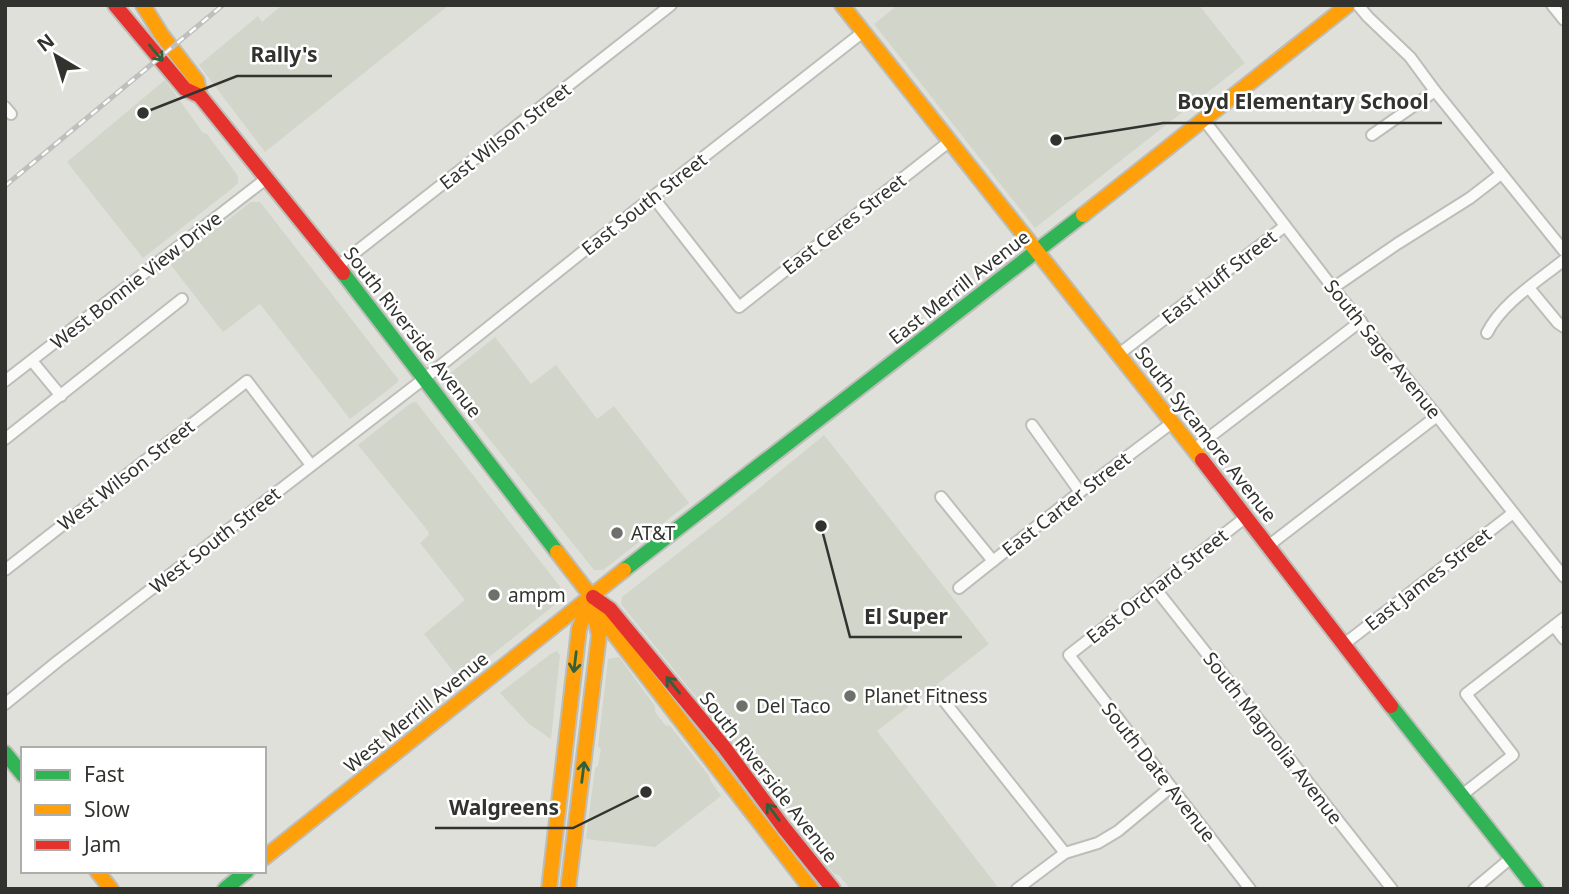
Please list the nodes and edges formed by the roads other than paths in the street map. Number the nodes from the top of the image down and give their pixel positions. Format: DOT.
graph roads {
  1 [pos="114,5"];
  2 [pos="144,5"];
  3 [pos="671,5"];
  4 [pos="842,5"];
  5 [pos="1348,5"];
  6 [pos="1358,5"];
  7 [pos="1552,5"];
  8 [pos="1564,20"];
  9 [pos="863,32"];
  10 [pos="1435,91"];
  11 [pos="200,96"];
  12 [pos="1204,120"];
  13 [pos="1372,135"];
  14 [pos="950,141"];
  15 [pos="1501,174"];
  16 [pos="267,178"];
  17 [pos="653,197"];
  18 [pos="1285,226"];
  19 [pos="1037,251"];
  20 [pos="1564,251"];
  21 [pos="1564,260"];
  22 [pos="338,267"];
  23 [pos="1333,288"];
  24 [pos="1529,288"];
  25 [pos="182,299"];
  26 [pos="1361,321"];
  27 [pos="1564,327"];
  28 [pos="1487,332"];
  29 [pos="1119,354"];
  30 [pos="32,360"];
  31 [pos="425,378"];
  32 [pos="5,381"];
  33 [pos="61,396"];
  34 [pos="1437,416"];
  35 [pos="1173,422"];
  36 [pos="1032,425"];
  37 [pos="5,439"];
  38 [pos="1194,449"];
  39 [pos="311,466"];
  40 [pos="1080,492"];
  41 [pos="941,496"];
  42 [pos="1513,513"];
  43 [pos="1246,517"];
  44 [pos="1268,546"];
  45 [pos="993,561"];
  46 [pos="5,570"];
  47 [pos="1564,577"];
  48 [pos="959,588"];
  49 [pos="1155,588"];
  50 [pos="591,596"];
  51 [pos="1564,618"];
  52 [pos="1554,626"];
  53 [pos="1564,639"];
  54 [pos="622,645"];
  55 [pos="1343,645"];
  56 [pos="1069,656"];
  57 [pos="595,668"];
  58 [pos="937,691"];
  59 [pos="5,704"];
  60 [pos="5,753"];
  61 [pos="21,773"];
  62 [pos="1171,787"];
  63 [pos="1462,795"];
  64 [pos="1065,853"];
  65 [pos="266,856"];
  66 [pos="1511,858"];
  67 [pos="99,873"];
  68 [pos="245,873"];
  69 [pos="1244,887"];
  70 [pos="111,889"];
  71 [pos="225,889"];
  72 [pos="548,889"];
  73 [pos="568,889"];
  74 [pos="811,889"];
  75 [pos="833,889"];
  76 [pos="1017,889"];
  77 [pos="1392,889"];
  78 [pos="1474,889"];
  79 [pos="1536,889"];
  1 -- 11 [label="main road, South Riverside Avenue, one-way"];
  2 -- 11 [label="main road, South Riverside Avenue"];
  3 -- 22 [label="street, East Wilson Street"];
  4 -- 9 [label="main road, South Sycamore Avenue"];
  5 -- 12 [label="main road, East Merrill Avenue"];
  6 -- 10 [label="street"];
  7 -- 8 [label="street"];
  9 -- 14 [label="main road, South Sycamore Avenue"];
  9 -- 17 [label="street, East South Street"];
  10 -- 13 [label="street"];
  10 -- 15 [label="street"];
  11 -- 16 [label="main road, South Riverside Avenue"];
  12 -- 18 [label="street, South Sage Avenue"];
  12 -- 19 [label="main road, East Merrill Avenue"];
  14 -- 17 [label="street, East Ceres Street"];
  14 -- 19 [label="main road, South Sycamore Avenue"];
  15 -- 20 [label="street"];
  15 -- 23 [label="street"];
  16 -- 22 [label="main road, South Riverside Avenue"];
  16 -- 30 [label="street, West Bonnie View Drive"];
  17 -- 31 [label="street, East South Street"];
  18 -- 23 [label="street, South Sage Avenue"];
  18 -- 29 [label="street, East Huff Street"];
  19 -- 29 [label="main road, South Sycamore Avenue"];
  19 -- 50 [label="main road, East Merrill Avenue"];
  21 -- 24 [label="street"];
  22 -- 31 [label="main road, South Riverside Avenue"];
  23 -- 26 [label="street, South Sage Avenue"];
  24 -- 27 [label="street"];
  24 -- 28 [label="street"];
  25 -- 33 [label="street"];
  26 -- 34 [label="street, South Sage Avenue"];
  26 -- 38 [label="street"];
  29 -- 35 [label="main road, South Sycamore Avenue"];
  30 -- 32 [label="street, West Bonnie View Drive"];
  30 -- 33 [label="street"];
  31 -- 39 [label="street, West South Street"];
  31 -- 50 [label="main road, South Riverside Avenue"];
  33 -- 37 [label="street"];
  34 -- 42 [label="street, South Sage Avenue"];
  34 -- 44 [label="street"];
  35 -- 38 [label="main road, South Sycamore Avenue"];
  35 -- 40 [label="street, East Carter Street"];
  36 -- 40 [label="street"];
  38 -- 43 [label="main road, South Sycamore Avenue"];
  39 -- 46 [label="street, West Wilson Street"];
  39 -- 59 [label="street, West South Street"];
  40 -- 45 [label="street, East Carter Street"];
  41 -- 45 [label="street"];
  42 -- 47 [label="street, South Sage Avenue"];
  42 -- 55 [label="street, East James Street"];
  43 -- 44 [label="main road, South Sycamore Avenue"];
  43 -- 49 [label="street, East Orchard Street"];
  44 -- 55 [label="main road, South Sycamore Avenue"];
  45 -- 48 [label="street, East Carter Street"];
  49 -- 56 [label="street, East Orchard Street"];
  49 -- 77 [label="street, South Magnolia Avenue"];
  50 -- 54 [label="main road, South Riverside Avenue"];
  50 -- 57 [label="main road"];
  50 -- 65 [label="main road, West Merrill Avenue"];
  50 -- 72 [label="main road, one-way"];
  75 -- 50 [label="main road, South Riverside Avenue, one-way"];
  51 -- 52 [label="street"];
  52 -- 53 [label="street"];
  52 -- 63 [label="street"];
  54 -- 57 [label="main road"];
  54 -- 74 [label="main road, South Riverside Avenue"];
  55 -- 63 [label="main road, South Sycamore Avenue"];
  56 -- 62 [label="street, South Date Avenue"];
  73 -- 57 [label="main road, one-way"];
  58 -- 64 [label="street"];
  60 -- 61 [label="main road"];
  62 -- 64 [label="street"];
  62 -- 69 [label="street, South Date Avenue"];
  63 -- 66 [label="main road, South Sycamore Avenue"];
  64 -- 76 [label="street"];
  66 -- 78 [label="street"];
  66 -- 79 [label="main road, South Sycamore Avenue"];
  67 -- 70 [label="main road"];
  68 -- 71 [label="main road"];
}
